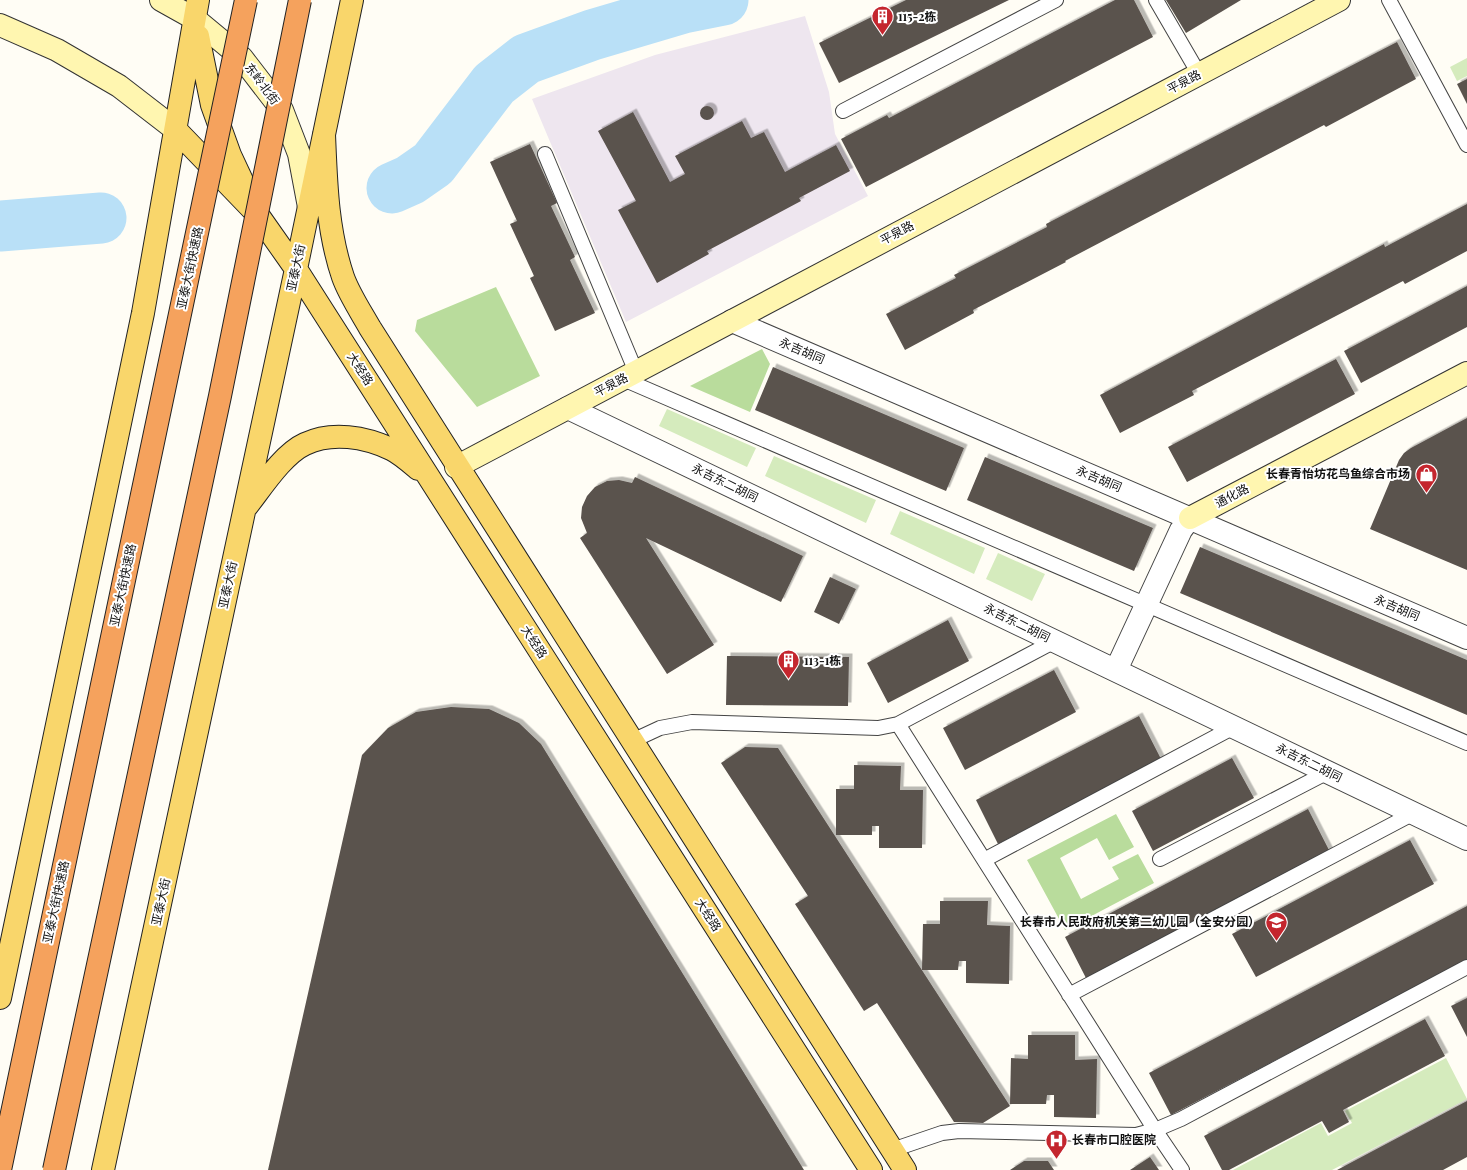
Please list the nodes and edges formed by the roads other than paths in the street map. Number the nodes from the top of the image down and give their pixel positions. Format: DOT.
graph roads {
  1 [pos="161,0"];
  2 [pos="246,0"];
  3 [pos="300,0"];
  4 [pos="352,0"];
  5 [pos="1056,0"];
  6 [pos="1156,0"];
  7 [pos="1338,0"];
  8 [pos="1390,0"];
  9 [pos="196,9"];
  10 [pos="0,25"];
  11 [pos="1199,74"];
  12 [pos="843,111"];
  13 [pos="176,130"];
  14 [pos="324,134"];
  15 [pos="1467,145"];
  16 [pos="545,154"];
  17 [pos="309,206"];
  18 [pos="258,215"];
  19 [pos="296,269"];
  20 [pos="732,321"];
  21 [pos="1467,373"];
  22 [pos="629,375"];
  23 [pos="568,408"];
  24 [pos="456,467"];
  25 [pos="428,476"];
  26 [pos="245,508"];
  27 [pos="1190,518"];
  28 [pos="1147,605"];
  29 [pos="1467,638"];
  30 [pos="1056,641"];
  31 [pos="1116,670"];
  32 [pos="898,724"];
  33 [pos="1234,727"];
  34 [pos="632,742"];
  35 [pos="1467,743"];
  36 [pos="1328,772"];
  37 [pos="1414,813"];
  38 [pos="1467,839"];
  39 [pos="1160,859"];
  40 [pos="984,860"];
  41 [pos="1467,967"];
  42 [pos="1069,995"];
  43 [pos="0,998"];
  44 [pos="1155,1130"];
  45 [pos="892,1150"];
  46 [pos="0,1170"];
  47 [pos="54,1170"];
  48 [pos="103,1170"];
  49 [pos="871,1170"];
  50 [pos="905,1170"];
  51 [pos="1182,1170"];
  1 -- 9 [label="street, 东岭北街"];
  2 -- 46 [label="highway, 亚泰大街快速路, bridge"];
  3 -- 47 [label="highway, bridge"];
  4 -- 14 [label="main road, 亚泰大街"];
  5 -- 12 [label="lane"];
  6 -- 11 [label="lane"];
  7 -- 11 [label="street, 平泉路"];
  8 -- 15 [label="lane"];
  9 -- 13 [label="main road"];
  9 -- 17 [label="street, 东岭北街"];
  9 -- 18 [label="main road"];
  10 -- 13 [label="street"];
  11 -- 20 [label="street, 平泉路"];
  13 -- 18 [label="main road, 大经路"];
  13 -- 43 [label="main road"];
  14 -- 17 [label="main road, 亚泰大街"];
  14 -- 24 [label="main road"];
  16 -- 22 [label="lane"];
  17 -- 19 [label="main road, 亚泰大街"];
  18 -- 19 [label="main road, 大经路"];
  19 -- 25 [label="main road, 大经路"];
  19 -- 26 [label="main road, 亚泰大街"];
  20 -- 22 [label="street, 平泉路"];
  20 -- 27 [label="street, 永吉胡同"];
  21 -- 27 [label="street, 通化路"];
  22 -- 23 [label="street, 平泉路"];
  22 -- 28 [label="lane"];
  23 -- 24 [label="street, 平泉路"];
  23 -- 30 [label="street, 永吉东二胡同"];
  24 -- 34 [label="main road"];
  25 -- 26 [label="main road"];
  25 -- 49 [label="main road, 大经路"];
  26 -- 48 [label="main road, 亚泰大街"];
  27 -- 28 [label="street, 通化路"];
  27 -- 29 [label="street, 永吉胡同"];
  28 -- 31 [label="street, 通化路"];
  28 -- 35 [label="lane"];
  30 -- 31 [label="street, 永吉东二胡同"];
  30 -- 32 [label="lane"];
  31 -- 33 [label="street, 永吉东二胡同"];
  32 -- 34 [label="lane"];
  32 -- 40 [label="lane"];
  33 -- 36 [label="street, 永吉东二胡同"];
  33 -- 40 [label="lane"];
  34 -- 45 [label="main road"];
  36 -- 37 [label="street, 永吉东二胡同"];
  36 -- 39 [label="lane"];
  37 -- 38 [label="street, 永吉东二胡同"];
  37 -- 42 [label="lane"];
  40 -- 42 [label="lane"];
  41 -- 44 [label="lane"];
  42 -- 44 [label="lane"];
  44 -- 45 [label="lane"];
  44 -- 51 [label="lane"];
  45 -- 50 [label="main road"];
}
